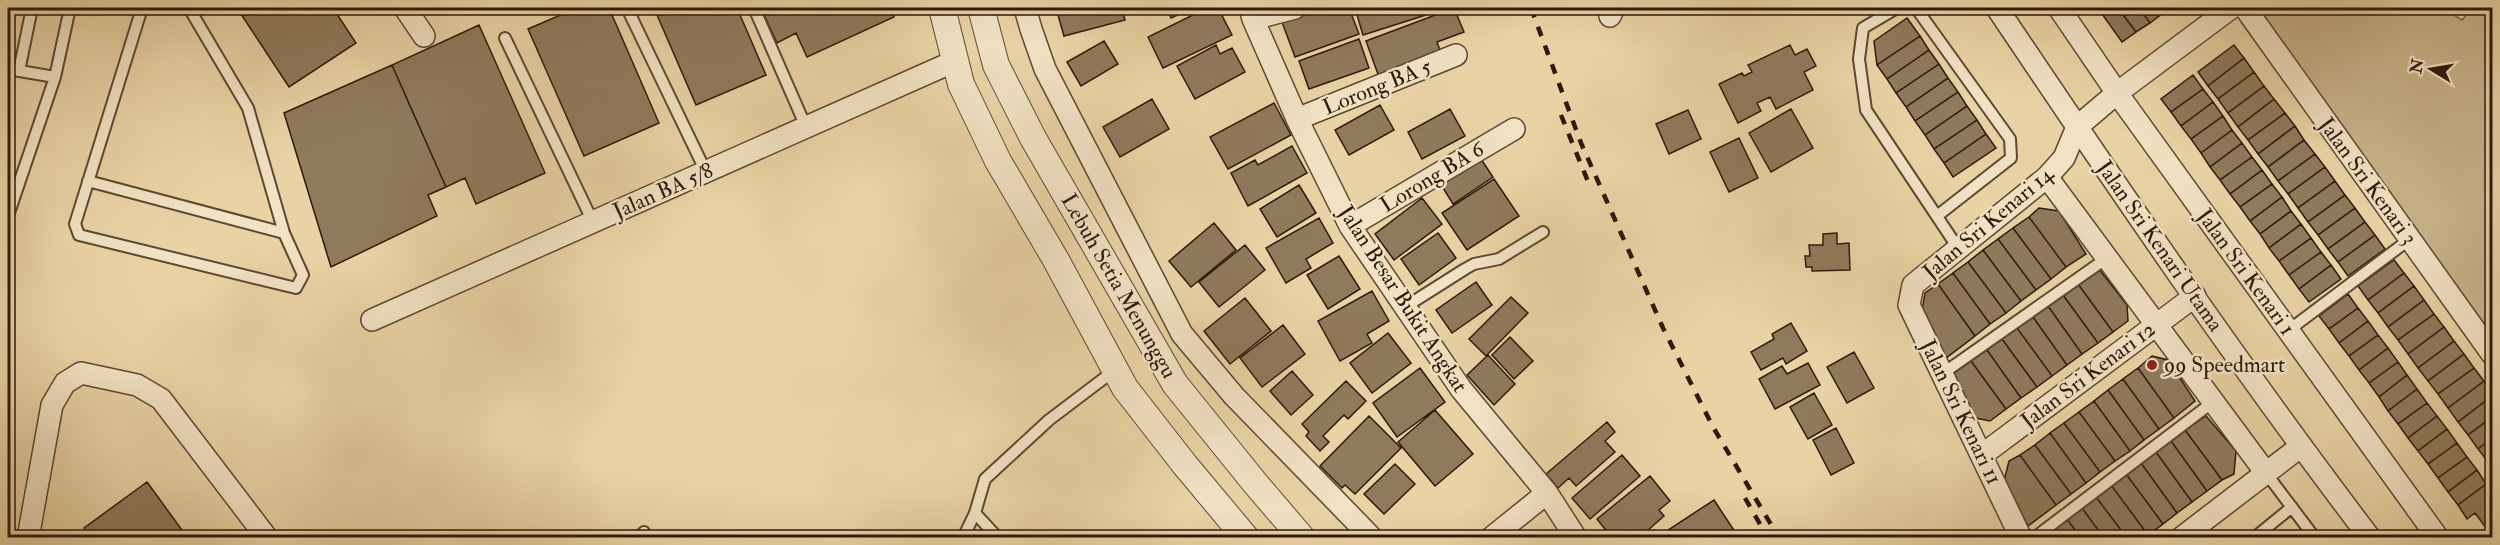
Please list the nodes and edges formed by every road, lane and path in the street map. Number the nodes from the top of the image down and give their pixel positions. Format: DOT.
graph roads {
  1 [pos="32,8"];
  2 [pos="70,8"];
  3 [pos="142,8"];
  4 [pos="189,8"];
  5 [pos="405,8"];
  6 [pos="627,8"];
  7 [pos="754,8"];
  8 [pos="942,8"];
  9 [pos="981,8"];
  10 [pos="1026,8"];
  11 [pos="1295,8"];
  12 [pos="1897,8"];
  13 [pos="1916,8"];
  14 [pos="1997,8"];
  15 [pos="2059,8"];
  16 [pos="2231,8"];
  17 [pos="2245,8"];
  18 [pos="1252,13"];
  19 [pos="424,36"];
  20 [pos="505,38"];
  21 [pos="1456,55"];
  22 [pos="955,62"];
  23 [pos="13,70"];
  24 [pos="55,77"];
  25 [pos="2117,93"];
  26 [pos="1297,119"];
  27 [pos="2077,127"];
  28 [pos="806,128"];
  29 [pos="1514,129"];
  30 [pos="706,172"];
  31 [pos="2047,177"];
  32 [pos="88,181"];
  33 [pos="8,216"];
  34 [pos="1937,216"];
  35 [pos="593,222"];
  36 [pos="1350,226"];
  37 [pos="1543,232"];
  38 [pos="284,233"];
  39 [pos="2410,238"];
  40 [pos="1958,248"];
  41 [pos="2107,258"];
  42 [pos="1913,285"];
  43 [pos="2195,296"];
  44 [pos="1405,307"];
  45 [pos="372,320"];
  46 [pos="2156,324"];
  47 [pos="2289,330"];
  48 [pos="2493,354"];
  49 [pos="1115,370"];
  50 [pos="1942,374"];
  51 [pos="2213,402"];
  52 [pos="2301,447"];
  53 [pos="1982,455"];
  54 [pos="2266,473"];
  55 [pos="1547,493"];
  56 [pos="2292,507"];
  57 [pos="975,513"];
  58 [pos="2259,536"];
  59 [pos="28,537"];
  60 [pos="267,537"];
  61 [pos="963,537"];
  62 [pos="998,537"];
  63 [pos="1246,537"];
  64 [pos="1302,537"];
  65 [pos="1372,537"];
  66 [pos="1491,537"];
  67 [pos="1576,537"];
  68 [pos="2021,537"];
  69 [pos="2034,537"];
  70 [pos="2181,537"];
  71 [pos="2315,537"];
  72 [pos="2370,537"];
  73 [pos="2438,537"];
  1 -- 23 [label="lane"];
  2 -- 24 [label="lane"];
  3 -- 32 [label="lane"];
  4 -- 38 [label="lane"];
  5 -- 19 [label="street"];
  6 -- 30 [label="lane"];
  7 -- 28 [label="lane"];
  8 -- 22 [label="street, Lebuh Setia Menunggu"];
  9 -- 64 [label="street, Lebuh Setia Menunggu"];
  10 -- 65 [label="street"];
  11 -- 18 [label="street"];
  12 -- 34 [label="lane"];
  13 -- 34 [label="lane"];
  14 -- 27 [label="street, Jalan Sri Kenari Utama"];
  15 -- 25 [label="street, Jalan Sri Kenari 1"];
  16 -- 25 [label="street"];
  17 -- 39 [label="street, Jalan Sri Kenari 3"];
  18 -- 26 [label="street, Jalan Besar Bukit Angkat"];
  20 -- 35 [label="lane"];
  21 -- 26 [label="street, Lorong BA 5"];
  22 -- 28 [label="street, Jalan BA 5/8"];
  22 -- 49 [label="street, Lebuh Setia Menunggu"];
  23 -- 24 [label="lane"];
  24 -- 33 [label="lane"];
  25 -- 27 [label="street"];
  25 -- 47 [label="street, Jalan Sri Kenari 1"];
  26 -- 36 [label="street, Jalan Besar Bukit Angkat"];
  27 -- 31 [label="street, Jalan Sri Kenari 14"];
  27 -- 43 [label="street, Jalan Sri Kenari Utama"];
  28 -- 30 [label="street, Jalan BA 5/8"];
  29 -- 36 [label="street, Lorong BA 6"];
  30 -- 35 [label="street, Jalan BA 5/8"];
  31 -- 40 [label="street, Jalan Sri Kenari 14"];
  31 -- 41 [label="street"];
  32 -- 38 [label="lane"];
  32 -- 38 [label="lane"];
  34 -- 40 [label="lane"];
  35 -- 45 [label="street, Jalan BA 5/8"];
  36 -- 44 [label="street, Jalan Besar Bukit Angkat"];
  37 -- 44 [label="lane"];
  39 -- 47 [label="lane"];
  39 -- 48 [label="street, Jalan Sri Kenari 3"];
  40 -- 42 [label="street, Jalan Sri Kenari 14"];
  41 -- 46 [label="street"];
  41 -- 50 [label="lane"];
  42 -- 50 [label="street, Jalan Sri Kenari 11"];
  43 -- 46 [label="street, Jalan Sri Kenari 12"];
  43 -- 52 [label="street, Jalan Sri Kenari Utama"];
  44 -- 55 [label="street, Jalan Besar Bukit Angkat"];
  46 -- 51 [label="street"];
  46 -- 53 [label="street, Jalan Sri Kenari 12"];
  47 -- 73 [label="street, Jalan Sri Kenari 1"];
  49 -- 57 [label="lane"];
  49 -- 63 [label="street, Lebuh Setia Menunggu"];
  50 -- 53 [label="street, Jalan Sri Kenari 11"];
  51 -- 54 [label="street"];
  51 -- 69 [label="lane"];
  52 -- 54 [label="street"];
  52 -- 72 [label="street, Jalan Sri Kenari Utama"];
  53 -- 68 [label="street, Jalan Sri Kenari 11"];
  54 -- 56 [label="lane"];
  54 -- 70 [label="street"];
  55 -- 66 [label="street"];
  55 -- 67 [label="street, Jalan Besar Bukit Angkat"];
  56 -- 58 [label="lane"];
  56 -- 71 [label="lane"];
  57 -- 61 [label="lane"];
  57 -- 62 [label="lane"];
  59 -- 60 [label="street"];
}
